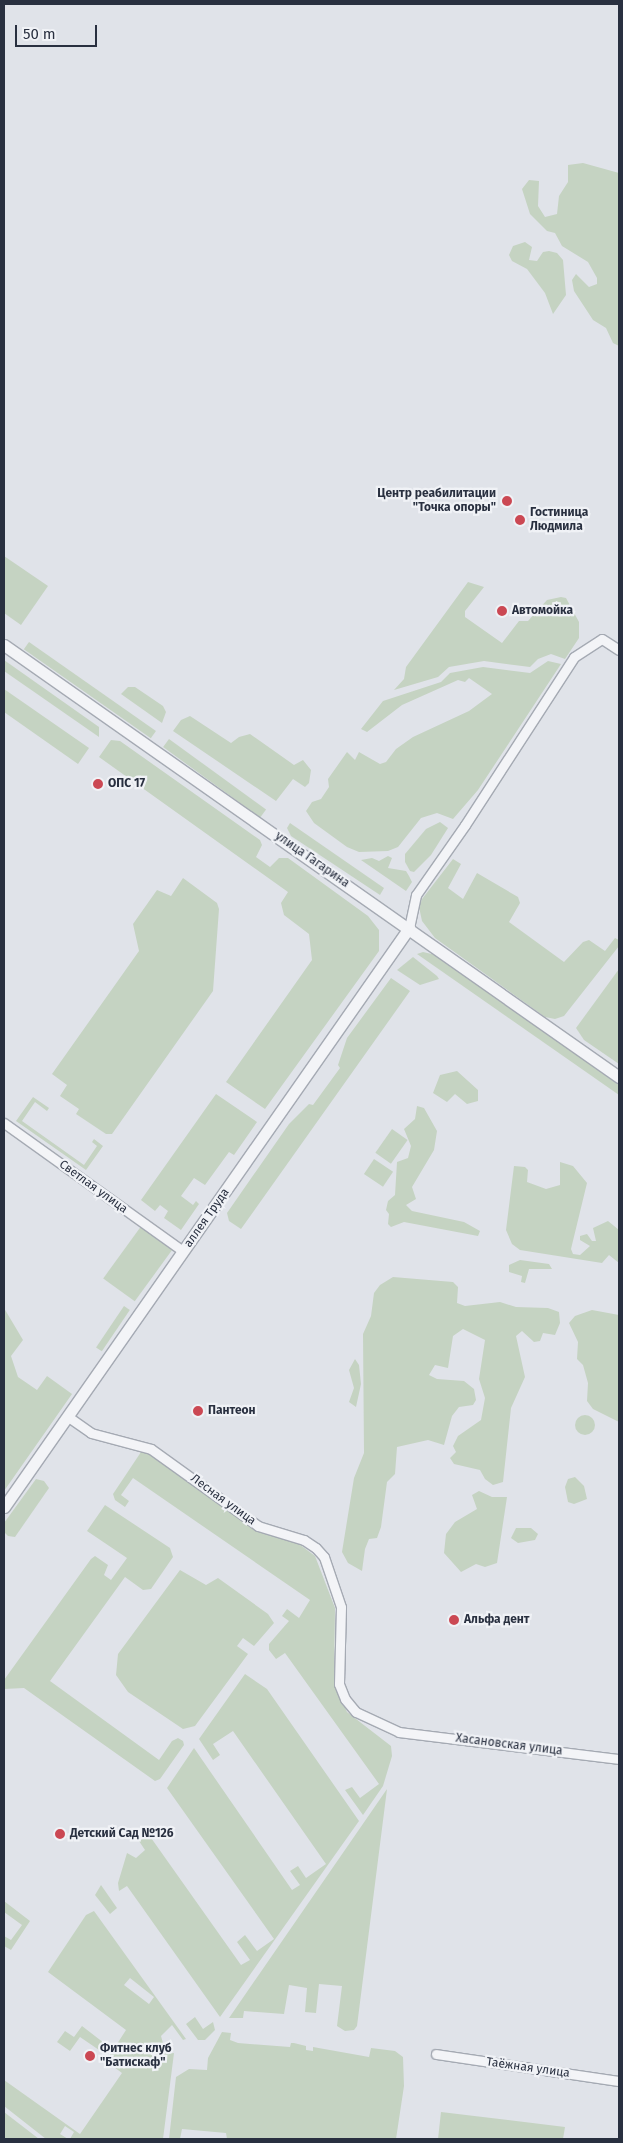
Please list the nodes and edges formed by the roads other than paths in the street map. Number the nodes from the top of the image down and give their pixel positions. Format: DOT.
graph roads {
  1 [pos="4,645"];
  2 [pos="619,650"];
  3 [pos="409,928"];
  4 [pos="619,1077"];
  5 [pos="4,1123"];
  6 [pos="183,1251"];
  7 [pos="67,1416"];
  8 [pos="4,1506"];
  9 [pos="399,1732"];
  10 [pos="619,1759"];
  11 [pos="436,2054"];
  12 [pos="619,2081"];
  1 -- 3 [label="street, улица Гагарина"];
  2 -- 3 [label="street"];
  3 -- 4 [label="street, улица Гагарина"];
  3 -- 6 [label="street, аллея Труда"];
  5 -- 6 [label="street, Светлая улица"];
  6 -- 7 [label="street, аллея Труда"];
  7 -- 8 [label="street, аллея Труда"];
  7 -- 9 [label="street, Лесная улица"];
  9 -- 10 [label="street, Хасановская улица"];
  11 -- 12 [label="street, Таёжная улица"];
}
